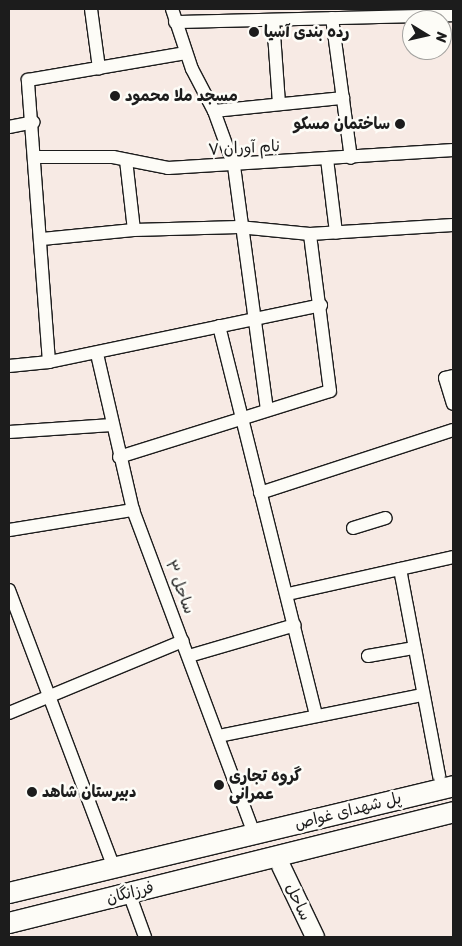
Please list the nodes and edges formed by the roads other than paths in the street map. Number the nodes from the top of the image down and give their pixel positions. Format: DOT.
graph roads {
  1 [pos="91,9"];
  2 [pos="172,9"];
  3 [pos="304,14"];
  4 [pos="244,15"];
  5 [pos="453,15"];
  6 [pos="332,18"];
  7 [pos="273,20"];
  8 [pos="175,22"];
  9 [pos="186,53"];
  10 [pos="99,68"];
  11 [pos="343,98"];
  12 [pos="278,104"];
  13 [pos="214,112"];
  14 [pos="34,122"];
  15 [pos="9,127"];
  16 [pos="453,150"];
  17 [pos="36,157"];
  18 [pos="351,158"];
  19 [pos="327,159"];
  20 [pos="126,160"];
  21 [pos="234,166"];
  22 [pos="453,225"];
  23 [pos="239,227"];
  24 [pos="134,230"];
  25 [pos="336,232"];
  26 [pos="310,234"];
  27 [pos="42,239"];
  28 [pos="321,305"];
  29 [pos="254,316"];
  30 [pos="219,326"];
  31 [pos="97,354"];
  32 [pos="49,362"];
  33 [pos="9,366"];
  34 [pos="453,376"];
  35 [pos="453,404"];
  36 [pos="267,409"];
  37 [pos="244,416"];
  38 [pos="112,425"];
  39 [pos="453,430"];
  40 [pos="9,432"];
  41 [pos="119,457"];
  42 [pos="260,493"];
  43 [pos="133,510"];
  44 [pos="385,518"];
  45 [pos="354,528"];
  46 [pos="9,530"];
  47 [pos="453,557"];
  48 [pos="400,569"];
  49 [pos="9,590"];
  50 [pos="288,594"];
  51 [pos="295,625"];
  52 [pos="183,641"];
  53 [pos="414,648"];
  54 [pos="188,656"];
  55 [pos="368,656"];
  56 [pos="423,695"];
  57 [pos="49,696"];
  58 [pos="9,713"];
  59 [pos="316,716"];
  60 [pos="219,736"];
  61 [pos="449,778"];
  62 [pos="453,812"];
  63 [pos="453,824"];
  64 [pos="246,832"];
  65 [pos="251,863"];
  66 [pos="281,866"];
  67 [pos="114,868"];
  68 [pos="9,893"];
  69 [pos="129,893"];
  70 [pos="9,923"];
  71 [pos="145,937"];
  72 [pos="316,937"];
  1 -- 10 [label="street"];
  2 -- 8 [label="street"];
  3 -- 6 [label="street"];
  3 -- 7 [label="street"];
  4 -- 7 [label="street"];
  4 -- 8 [label="street"];
  5 -- 6 [label="street"];
  6 -- 11 [label="street"];
  7 -- 12 [label="street"];
  8 -- 9 [label="street"];
  9 -- 10 [label="street"];
  9 -- 13 [label="street"];
  10 -- 14 [label="street"];
  11 -- 12 [label="street"];
  11 -- 18 [label="street"];
  12 -- 13 [label="street"];
  13 -- 21 [label="street"];
  14 -- 15 [label="street"];
  14 -- 17 [label="street"];
  16 -- 18 [label="street, نام آوران ۷"];
  17 -- 20 [label="street, نام آوران ۷"];
  17 -- 27 [label="street"];
  18 -- 19 [label="street, نام آوران ۷"];
  19 -- 21 [label="street, نام آوران ۷"];
  19 -- 25 [label="street"];
  20 -- 21 [label="street, نام آوران ۷"];
  20 -- 24 [label="street"];
  21 -- 23 [label="street"];
  22 -- 25 [label="street"];
  23 -- 24 [label="street"];
  23 -- 26 [label="street"];
  23 -- 29 [label="street"];
  24 -- 27 [label="street"];
  25 -- 26 [label="street"];
  26 -- 28 [label="street"];
  27 -- 32 [label="street"];
  28 -- 29 [label="street"];
  28 -- 36 [label="street"];
  29 -- 30 [label="street"];
  29 -- 36 [label="street"];
  30 -- 31 [label="street"];
  30 -- 37 [label="street"];
  31 -- 32 [label="street"];
  31 -- 38 [label="street, ساحل ۳"];
  32 -- 33 [label="street"];
  34 -- 35 [label="street"];
  36 -- 37 [label="street"];
  37 -- 41 [label="street"];
  37 -- 42 [label="street"];
  38 -- 40 [label="street"];
  38 -- 41 [label="street, ساحل ۳"];
  39 -- 42 [label="street"];
  41 -- 43 [label="street, ساحل ۳"];
  42 -- 50 [label="street"];
  43 -- 46 [label="street"];
  43 -- 52 [label="street, ساحل ۳"];
  44 -- 45 [label="street"];
  47 -- 48 [label="street"];
  48 -- 50 [label="street"];
  48 -- 53 [label="street"];
  49 -- 57 [label="street"];
  50 -- 51 [label="street"];
  51 -- 54 [label="street"];
  51 -- 59 [label="street"];
  52 -- 54 [label="street, ساحل ۳"];
  52 -- 57 [label="street"];
  53 -- 55 [label="street"];
  53 -- 56 [label="street"];
  54 -- 60 [label="street, ساحل ۳"];
  56 -- 59 [label="street"];
  56 -- 61 [label="street"];
  57 -- 58 [label="street"];
  57 -- 67 [label="street"];
  59 -- 60 [label="street"];
  60 -- 64 [label="street, ساحل ۳"];
  61 -- 64 [label="main road, پل شهدای غواص"];
  62 -- 65 [label="main road, پل شهدای غواص"];
  63 -- 66 [label="main road"];
  64 -- 67 [label="main road, فرزانگان"];
  65 -- 66 [label="main road"];
  65 -- 69 [label="main road, فرزانگان"];
  66 -- 72 [label="street, ساحل"];
  67 -- 68 [label="main road, فرزانگان"];
  69 -- 70 [label="main road, فرزانگان"];
  69 -- 71 [label="street"];
}
